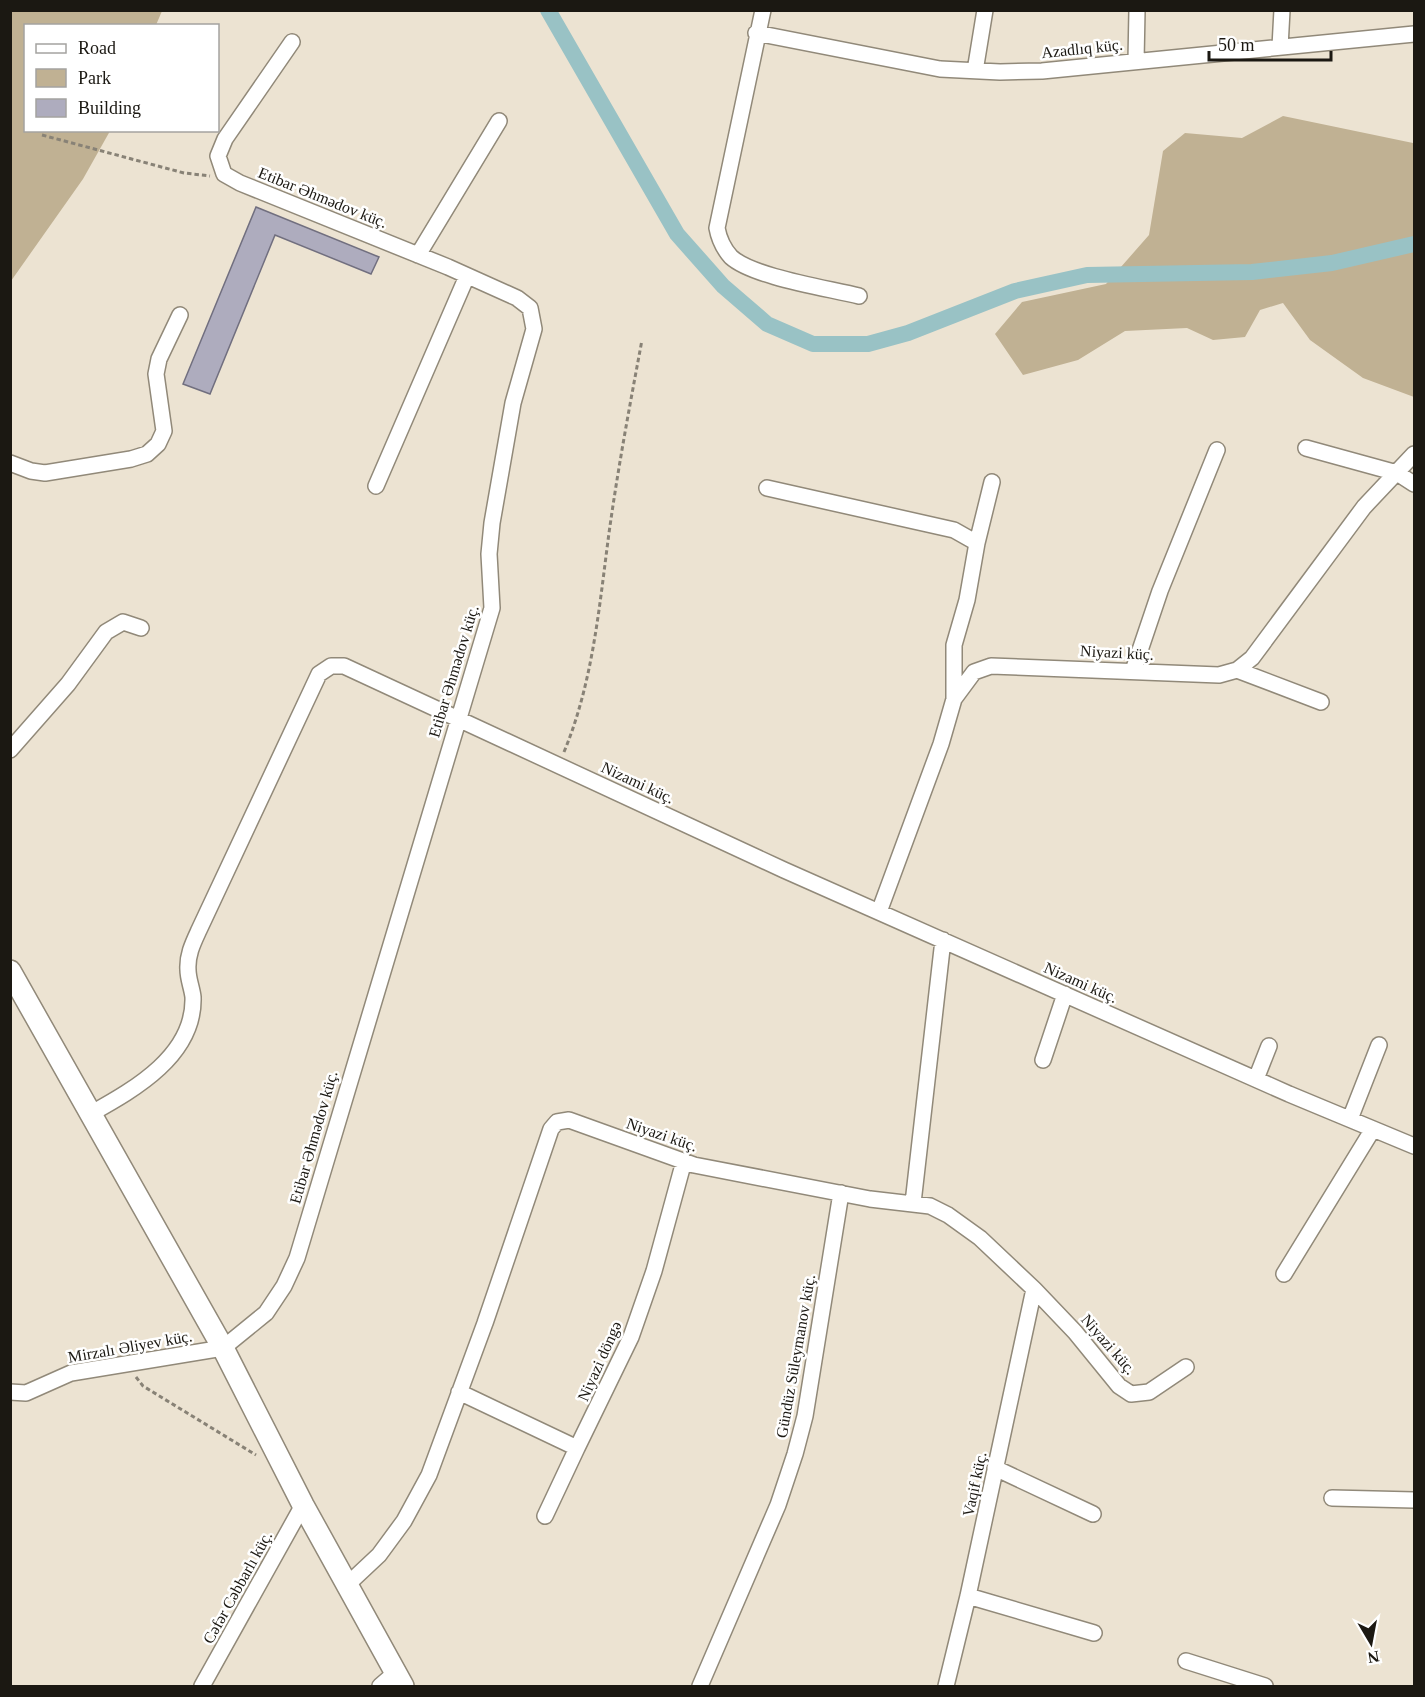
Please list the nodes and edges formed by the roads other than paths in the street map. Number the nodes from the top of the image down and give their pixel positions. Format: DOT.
graph roads {
  1 [pos="763,10"];
  2 [pos="985,10"];
  3 [pos="1137,10"];
  4 [pos="1282,10"];
  5 [pos="756,33"];
  6 [pos="1414,34"];
  7 [pos="292,42"];
  8 [pos="1280,47"];
  9 [pos="1136,60"];
  10 [pos="975,71"];
  11 [pos="499,121"];
  12 [pos="418,255"];
  13 [pos="467,276"];
  14 [pos="859,296"];
  15 [pos="180,315"];
  16 [pos="1306,448"];
  17 [pos="1217,450"];
  18 [pos="1414,454"];
  19 [pos="10,463"];
  20 [pos="1397,472"];
  21 [pos="992,482"];
  22 [pos="1414,484"];
  23 [pos="376,486"];
  24 [pos="767,488"];
  25 [pos="977,543"];
  26 [pos="141,628"];
  27 [pos="1237,670"];
  28 [pos="1133,671"];
  29 [pos="954,699"];
  30 [pos="1321,702"];
  31 [pos="457,717"];
  32 [pos="10,750"];
  33 [pos="879,912"];
  34 [pos="943,940"];
  35 [pos="10,971"];
  36 [pos="1065,994"];
  37 [pos="1379,1045"];
  38 [pos="1269,1046"];
  39 [pos="1043,1060"];
  40 [pos="1256,1079"];
  41 [pos="92,1113"];
  42 [pos="1350,1119"];
  43 [pos="1373,1129"];
  44 [pos="1414,1146"];
  45 [pos="684,1161"];
  46 [pos="841,1194"];
  47 [pos="913,1203"];
  48 [pos="1284,1274"];
  49 [pos="1034,1289"];
  50 [pos="223,1348"];
  51 [pos="1186,1367"];
  52 [pos="10,1392"];
  53 [pos="459,1392"];
  54 [pos="577,1448"];
  55 [pos="995,1468"];
  56 [pos="1332,1498"];
  57 [pos="1414,1500"];
  58 [pos="303,1505"];
  59 [pos="1093,1514"];
  60 [pos="545,1516"];
  61 [pos="347,1585"];
  62 [pos="968,1596"];
  63 [pos="1094,1633"];
  64 [pos="1186,1661"];
  65 [pos="393,1682"];
  66 [pos="202,1686"];
  67 [pos="700,1686"];
  68 [pos="946,1686"];
  69 [pos="1264,1686"];
  1 -- 5 [label="street"];
  2 -- 10 [label="street"];
  3 -- 9 [label="street"];
  4 -- 8 [label="street"];
  5 -- 10 [label="street, Azadlıq küç."];
  5 -- 14 [label="street"];
  6 -- 8 [label="street, Azadlıq küç."];
  7 -- 12 [label="street, Etibar Əhmədov küç."];
  8 -- 9 [label="street, Azadlıq küç."];
  9 -- 10 [label="street, Azadlıq küç."];
  11 -- 12 [label="street"];
  12 -- 13 [label="street, Etibar Əhmədov küç."];
  13 -- 23 [label="street"];
  13 -- 31 [label="street, Etibar Əhmədov küç."];
  15 -- 19 [label="street"];
  16 -- 20 [label="street"];
  17 -- 28 [label="street"];
  18 -- 20 [label="street"];
  20 -- 22 [label="street"];
  20 -- 27 [label="street"];
  21 -- 25 [label="street"];
  24 -- 25 [label="street"];
  25 -- 29 [label="street"];
  26 -- 32 [label="street"];
  27 -- 28 [label="street, Niyazi küç."];
  27 -- 30 [label="street"];
  28 -- 29 [label="street, Niyazi küç."];
  29 -- 33 [label="street, Niyazi küç."];
  31 -- 33 [label="street, Nizami küç."];
  31 -- 41 [label="street, Nizami küç."];
  31 -- 50 [label="street, Etibar Əhmədov küç."];
  33 -- 34 [label="street, Nizami küç."];
  34 -- 36 [label="street, Nizami küç."];
  34 -- 47 [label="street"];
  35 -- 41 [label="street"];
  36 -- 39 [label="street"];
  36 -- 40 [label="street, Nizami küç."];
  37 -- 42 [label="street"];
  38 -- 40 [label="street"];
  40 -- 42 [label="street, Nizami küç."];
  41 -- 50 [label="street"];
  42 -- 43 [label="street, Nizami küç."];
  43 -- 44 [label="street, Nizami küç."];
  43 -- 48 [label="street"];
  45 -- 46 [label="street, Niyazi küç."];
  45 -- 53 [label="street, Niyazi küç."];
  45 -- 54 [label="street, Niyazi döngə"];
  46 -- 47 [label="street, Niyazi küç."];
  46 -- 67 [label="street, Gündüz Süleymanov küç."];
  47 -- 49 [label="street, Niyazi küç."];
  49 -- 51 [label="street, Niyazi küç."];
  49 -- 55 [label="street, Vaqif küç."];
  50 -- 52 [label="street, Mirzalı Əliyev küç."];
  50 -- 58 [label="street"];
  53 -- 54 [label="street"];
  53 -- 61 [label="street, Niyazi küç."];
  54 -- 60 [label="street, Niyazi döngə"];
  55 -- 59 [label="street"];
  55 -- 62 [label="street, Vaqif küç."];
  56 -- 57 [label="street"];
  58 -- 61 [label="street"];
  58 -- 66 [label="street, Cəfər Cəbbarlı küç."];
  61 -- 65 [label="street"];
  62 -- 63 [label="street"];
  62 -- 68 [label="street, Vaqif küç."];
  64 -- 69 [label="street"];
}
